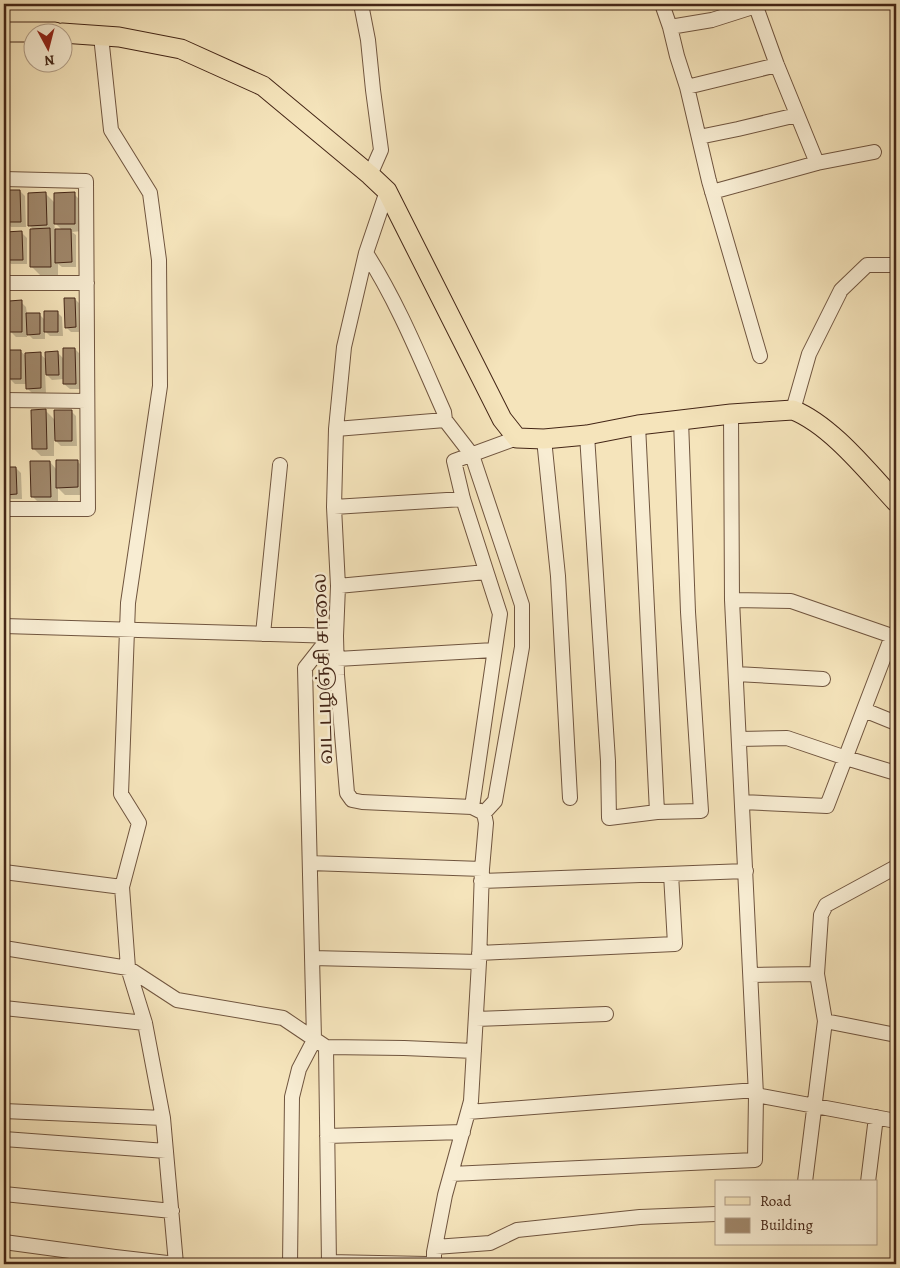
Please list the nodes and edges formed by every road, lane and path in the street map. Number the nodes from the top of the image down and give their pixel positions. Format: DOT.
graph roads {
  1 [pos="361,4"];
  2 [pos="662,4"];
  3 [pos="756,5"];
  4 [pos="670,26"];
  5 [pos="4,32"];
  6 [pos="22,32"];
  7 [pos="72,34"];
  8 [pos="101,36"];
  9 [pos="777,65"];
  10 [pos="687,87"];
  11 [pos="797,115"];
  12 [pos="699,137"];
  13 [pos="874,152"];
  14 [pos="817,163"];
  15 [pos="370,175"];
  16 [pos="4,179"];
  17 [pos="387,191"];
  18 [pos="712,192"];
  19 [pos="366,253"];
  20 [pos="896,264"];
  21 [pos="4,283"];
  22 [pos="87,283"];
  23 [pos="760,356"];
  24 [pos="4,400"];
  25 [pos="87,401"];
  26 [pos="793,410"];
  27 [pos="731,414"];
  28 [pos="445,420"];
  29 [pos="681,420"];
  30 [pos="638,425"];
  31 [pos="336,429"];
  32 [pos="587,435"];
  33 [pos="518,438"];
  34 [pos="544,439"];
  35 [pos="472,455"];
  36 [pos="280,465"];
  37 [pos="463,499"];
  38 [pos="896,502"];
  39 [pos="334,507"];
  40 [pos="4,509"];
  41 [pos="486,572"];
  42 [pos="338,586"];
  43 [pos="732,600"];
  44 [pos="4,626"];
  45 [pos="127,629"];
  46 [pos="263,634"];
  47 [pos="336,636"];
  48 [pos="894,637"];
  49 [pos="494,650"];
  50 [pos="337,659"];
  51 [pos="736,674"];
  52 [pos="823,678"];
  53 [pos="864,710"];
  54 [pos="896,723"];
  55 [pos="739,739"];
  56 [pos="846,758"];
  57 [pos="896,773"];
  58 [pos="570,798"];
  59 [pos="742,802"];
  60 [pos="478,810"];
  61 [pos="657,812"];
  62 [pos="310,864"];
  63 [pos="896,867"];
  64 [pos="746,871"];
  65 [pos="4,872"];
  66 [pos="671,874"];
  67 [pos="482,875"];
  68 [pos="122,887"];
  69 [pos="4,948"];
  70 [pos="312,958"];
  71 [pos="479,958"];
  72 [pos="128,968"];
  73 [pos="817,974"];
  74 [pos="751,975"];
  75 [pos="4,1008"];
  76 [pos="606,1014"];
  77 [pos="476,1019"];
  78 [pos="825,1021"];
  79 [pos="146,1023"];
  80 [pos="896,1035"];
  81 [pos="319,1043"];
  82 [pos="474,1051"];
  83 [pos="756,1092"];
  84 [pos="814,1106"];
  85 [pos="4,1111"];
  86 [pos="468,1112"];
  87 [pos="163,1118"];
  88 [pos="876,1118"];
  89 [pos="896,1121"];
  90 [pos="463,1132"];
  91 [pos="327,1136"];
  92 [pos="4,1139"];
  93 [pos="166,1151"];
  94 [pos="451,1174"];
  95 [pos="805,1180"];
  96 [pos="868,1180"];
  97 [pos="4,1194"];
  98 [pos="172,1211"];
  99 [pos="715,1214"];
  100 [pos="4,1242"];
  101 [pos="435,1247"];
  102 [pos="329,1263"];
  103 [pos="176,1264"];
  104 [pos="290,1264"];
  105 [pos="427,1264"];
  106 [pos="434,1264"];
  1 -- 15 [label="street"];
  2 -- 4 [label="street"];
  3 -- 4 [label="street"];
  3 -- 9 [label="street"];
  4 -- 10 [label="street"];
  5 -- 6 [label="main road"];
  7 -- 8 [label="main road"];
  8 -- 15 [label="main road"];
  8 -- 45 [label="street"];
  9 -- 10 [label="street"];
  9 -- 11 [label="street"];
  10 -- 12 [label="street"];
  11 -- 12 [label="street"];
  11 -- 14 [label="street"];
  12 -- 18 [label="street"];
  13 -- 14 [label="street"];
  14 -- 18 [label="street"];
  15 -- 17 [label="main road"];
  16 -- 22 [label="street"];
  17 -- 19 [label="street, வடபழஞ்சி சாலை"];
  17 -- 33 [label="main road"];
  18 -- 23 [label="street"];
  19 -- 28 [label="street"];
  19 -- 31 [label="street, வடபழஞ்சி சாலை"];
  20 -- 26 [label="street"];
  21 -- 22 [label="street"];
  22 -- 25 [label="street"];
  24 -- 25 [label="street"];
  25 -- 40 [label="street"];
  26 -- 27 [label="main road"];
  26 -- 38 [label="main road"];
  27 -- 29 [label="main road"];
  27 -- 43 [label="street"];
  28 -- 31 [label="street"];
  28 -- 35 [label="street"];
  29 -- 30 [label="main road"];
  29 -- 61 [label="street"];
  30 -- 32 [label="main road"];
  30 -- 61 [label="street"];
  31 -- 39 [label="street, வடபழஞ்சி சாலை"];
  32 -- 34 [label="main road"];
  32 -- 61 [label="street"];
  33 -- 34 [label="main road"];
  33 -- 35 [label="street"];
  34 -- 58 [label="street"];
  35 -- 37 [label="street"];
  35 -- 60 [label="street"];
  36 -- 46 [label="street"];
  37 -- 39 [label="street"];
  37 -- 41 [label="street"];
  39 -- 42 [label="street, வடபழஞ்சி சாலை"];
  41 -- 42 [label="street"];
  41 -- 49 [label="street"];
  42 -- 47 [label="street, வடபழஞ்சி சாலை"];
  43 -- 48 [label="street"];
  43 -- 51 [label="street"];
  44 -- 45 [label="street"];
  45 -- 46 [label="street"];
  45 -- 68 [label="street"];
  46 -- 47 [label="street"];
  47 -- 50 [label="street, வடபழஞ்சி சாலை"];
  47 -- 62 [label="street"];
  48 -- 53 [label="street"];
  49 -- 50 [label="street"];
  49 -- 60 [label="street"];
  50 -- 60 [label="street, வடபழஞ்சி சாலை"];
  51 -- 52 [label="street"];
  51 -- 55 [label="street"];
  53 -- 54 [label="street"];
  53 -- 56 [label="street"];
  55 -- 56 [label="street"];
  55 -- 59 [label="street"];
  56 -- 57 [label="street"];
  56 -- 59 [label="street"];
  59 -- 64 [label="street"];
  60 -- 67 [label="street"];
  62 -- 67 [label="street"];
  62 -- 70 [label="street"];
  63 -- 73 [label="street"];
  64 -- 66 [label="street"];
  64 -- 74 [label="street"];
  65 -- 68 [label="street"];
  66 -- 67 [label="street"];
  66 -- 71 [label="street"];
  67 -- 71 [label="street"];
  68 -- 72 [label="street"];
  69 -- 72 [label="street"];
  70 -- 71 [label="street"];
  70 -- 81 [label="street"];
  71 -- 77 [label="street"];
  72 -- 79 [label="street"];
  72 -- 81 [label="street"];
  73 -- 74 [label="street"];
  73 -- 78 [label="street"];
  74 -- 83 [label="street"];
  75 -- 79 [label="street"];
  76 -- 77 [label="street"];
  77 -- 82 [label="street"];
  78 -- 80 [label="street"];
  78 -- 84 [label="street"];
  79 -- 87 [label="street"];
  81 -- 82 [label="street"];
  81 -- 91 [label="street"];
  81 -- 104 [label="street"];
  82 -- 86 [label="street"];
  83 -- 84 [label="street"];
  83 -- 86 [label="street"];
  83 -- 94 [label="street"];
  84 -- 88 [label="street"];
  84 -- 95 [label="street"];
  85 -- 87 [label="street"];
  86 -- 90 [label="street"];
  87 -- 93 [label="street"];
  88 -- 89 [label="street"];
  88 -- 96 [label="street"];
  90 -- 91 [label="street"];
  90 -- 94 [label="street"];
  91 -- 102 [label="street"];
  92 -- 93 [label="street"];
  93 -- 98 [label="street"];
  94 -- 101 [label="street"];
  97 -- 98 [label="street"];
  98 -- 103 [label="street"];
  99 -- 101 [label="street"];
  100 -- 103 [label="street"];
  101 -- 106 [label="street"];
  102 -- 105 [label="street"];
}
